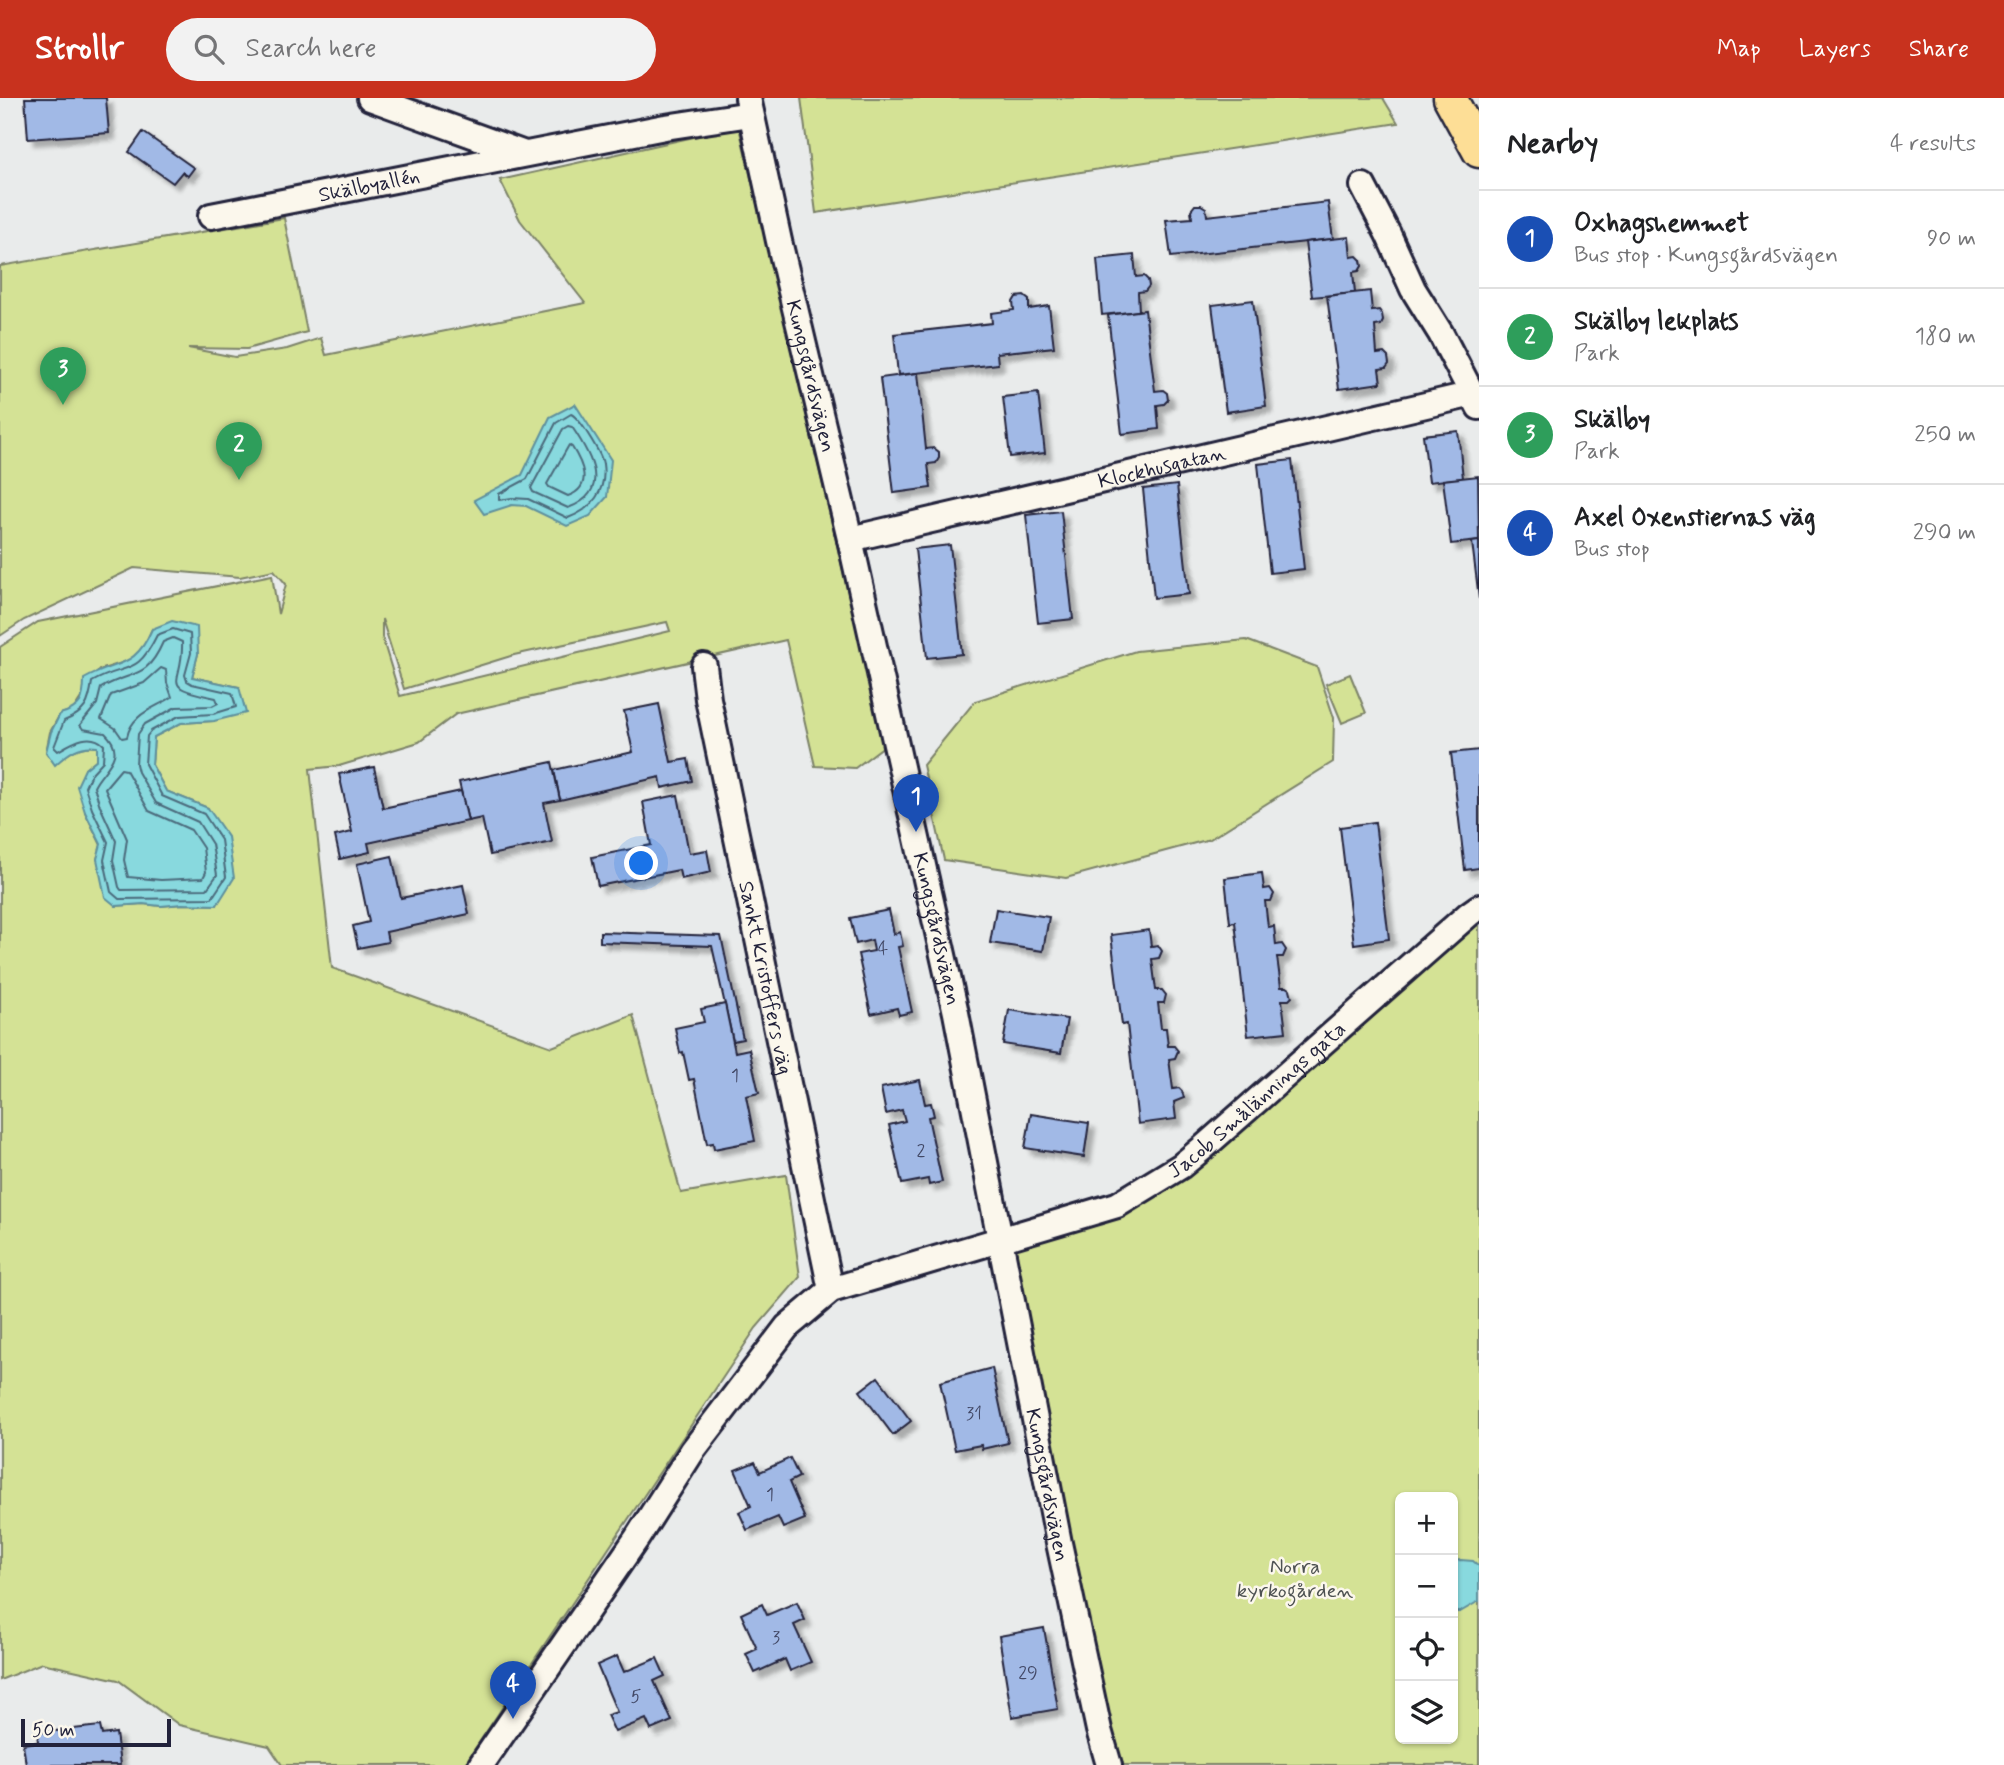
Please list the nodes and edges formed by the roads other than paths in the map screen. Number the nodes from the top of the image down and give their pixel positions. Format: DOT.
graph roads {
  1 [pos="370,98"];
  2 [pos="1450,98"];
  3 [pos="749,106"];
  4 [pos="1479,151"];
  5 [pos="525,154"];
  6 [pos="1363,186"];
  7 [pos="211,216"];
  8 [pos="1476,400"];
  9 [pos="850,538"];
  10 [pos="704,666"];
  11 [pos="1479,907"];
  12 [pos="1002,1241"];
  13 [pos="831,1290"];
  14 [pos="481,1765"];
  15 [pos="1109,1765"];
  1 -- 5 [label="street"];
  2 -- 4 [label="main road"];
  3 -- 5 [label="street, Skälbyallén"];
  3 -- 9 [label="street, Kungsgårdsvägen"];
  5 -- 7 [label="street, Skälbyallén"];
  6 -- 8 [label="street"];
  8 -- 9 [label="street, Klockhusgatan"];
  9 -- 12 [label="street, Kungsgårdsvägen"];
  10 -- 13 [label="street, Sankt Kristoffers väg"];
  11 -- 12 [label="street, Jacob Smålännings gata"];
  12 -- 13 [label="street, Jacob Smålännings gata"];
  12 -- 15 [label="street, Kungsgårdsvägen"];
  13 -- 14 [label="street"];
}
